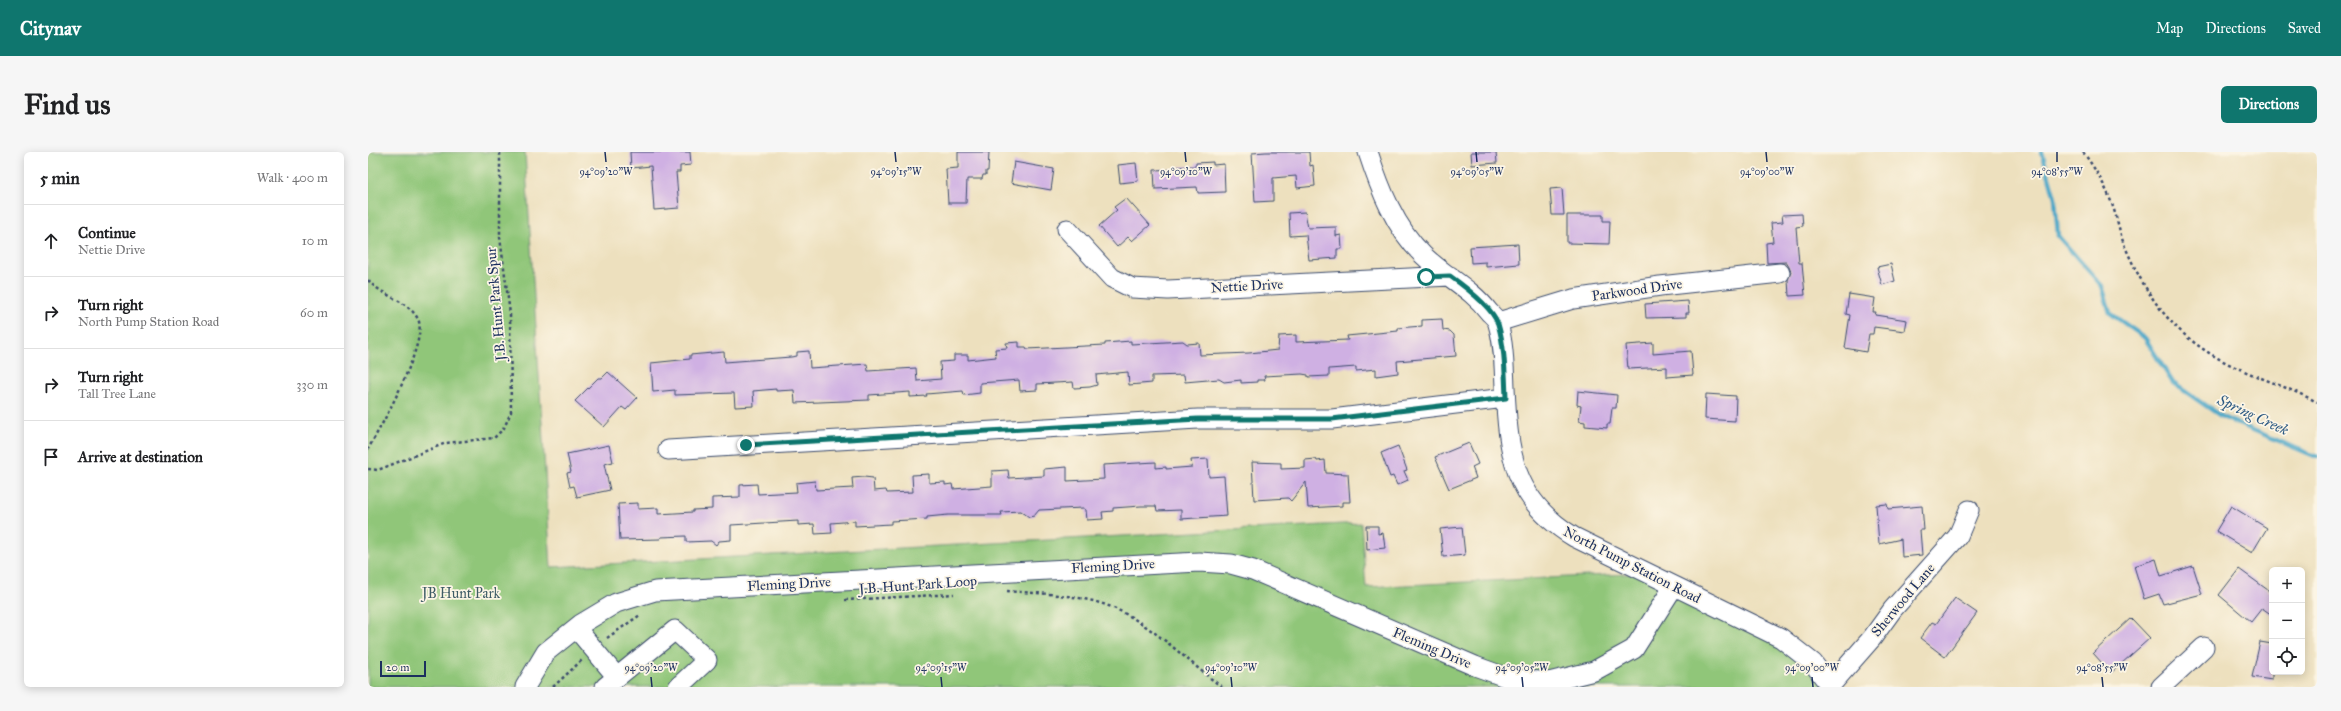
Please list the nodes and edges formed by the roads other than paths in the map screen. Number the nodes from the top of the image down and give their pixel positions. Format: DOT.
graph roads {
  1 [pos="1368,152"];
  2 [pos="1067,229"];
  3 [pos="1780,273"];
  4 [pos="1450,276"];
  5 [pos="1498,322"];
  6 [pos="1506,398"];
  7 [pos="668,450"];
  8 [pos="1969,510"];
  9 [pos="1674,586"];
  10 [pos="576,628"];
  11 [pos="2204,648"];
  12 [pos="611,682"];
  13 [pos="1830,686"];
  14 [pos="525,687"];
  15 [pos="678,687"];
  16 [pos="2161,687"];
  1 -- 4 [label="street, North Pump Station Road"];
  2 -- 4 [label="street, Nettie Drive"];
  3 -- 5 [label="street, Parkwood Drive"];
  4 -- 5 [label="street, North Pump Station Road"];
  5 -- 6 [label="street, North Pump Station Road"];
  6 -- 7 [label="street"];
  6 -- 9 [label="street, North Pump Station Road"];
  8 -- 13 [label="street, Sherwood Lane"];
  9 -- 10 [label="street, Fleming Drive"];
  9 -- 13 [label="street, North Pump Station Road"];
  10 -- 12 [label="street"];
  10 -- 14 [label="street, Fleming Drive"];
  11 -- 16 [label="street"];
  12 -- 15 [label="street"];
}
